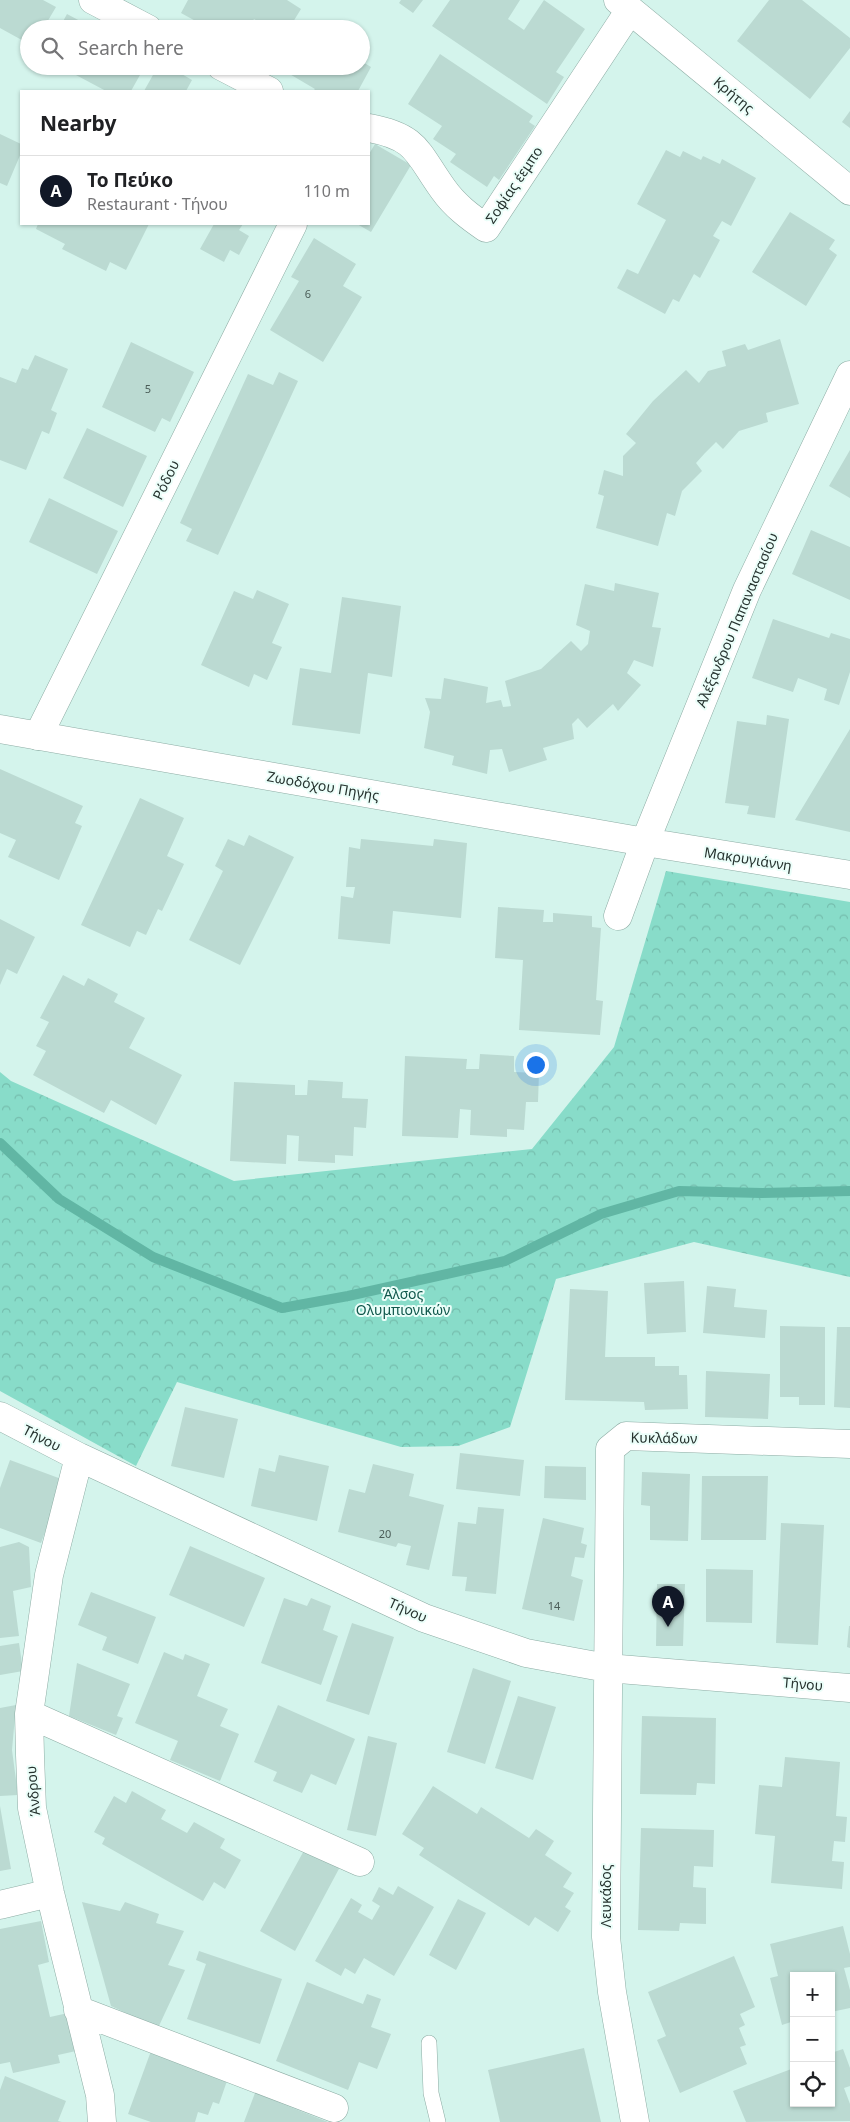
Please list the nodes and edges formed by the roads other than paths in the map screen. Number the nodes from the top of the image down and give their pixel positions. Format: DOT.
graph roads {
  1 [pos="93,0"];
  2 [pos="624,5"];
  3 [pos="123,7"];
  4 [pos="138,20"];
  5 [pos="238,75"];
  6 [pos="267,90"];
  7 [pos="370,128"];
  8 [pos="850,191"];
  9 [pos="293,225"];
  10 [pos="850,375"];
  11 [pos="0,729"];
  12 [pos="38,736"];
  13 [pos="645,842"];
  14 [pos="850,875"];
  15 [pos="618,916"];
  16 [pos="0,1416"];
  17 [pos="850,1444"];
  18 [pos="79,1457"];
  19 [pos="607,1668"];
  20 [pos="850,1688"];
  21 [pos="29,1714"];
  22 [pos="360,1862"];
  23 [pos="50,1893"];
  24 [pos="0,1904"];
  25 [pos="78,2010"];
  26 [pos="429,2043"];
  27 [pos="334,2108"];
  28 [pos="102,2122"];
  29 [pos="438,2122"];
  30 [pos="635,2122"];
  1 -- 3 [label="street"];
  2 -- 7 [label="street, Σοφίας έεμπο"];
  2 -- 8 [label="street, Κρήτης"];
  3 -- 4 [label="street"];
  5 -- 6 [label="street"];
  9 -- 12 [label="street, Ρόδου"];
  10 -- 13 [label="street, Αλέξανδρου Παπαναστασίου"];
  11 -- 12 [label="street, Ζωοδόχου Πηγής"];
  12 -- 13 [label="street, Ζωοδόχου Πηγής"];
  13 -- 14 [label="street, Μακρυγιάννη"];
  13 -- 15 [label="street, Αλέξανδρου Παπαναστασίου"];
  16 -- 18 [label="street, Τήνου"];
  17 -- 19 [label="street, Κυκλάδων"];
  18 -- 19 [label="street, Τήνου"];
  18 -- 21 [label="street, Άνδρου"];
  19 -- 20 [label="street, Τήνου"];
  19 -- 30 [label="street, Λευκάδος"];
  21 -- 22 [label="street"];
  21 -- 23 [label="street, Άνδρου"];
  23 -- 24 [label="street"];
  23 -- 25 [label="street, Άνδρου"];
  25 -- 27 [label="street"];
  25 -- 28 [label="street, Άνδρου"];
  26 -- 29 [label="lane"];
}
